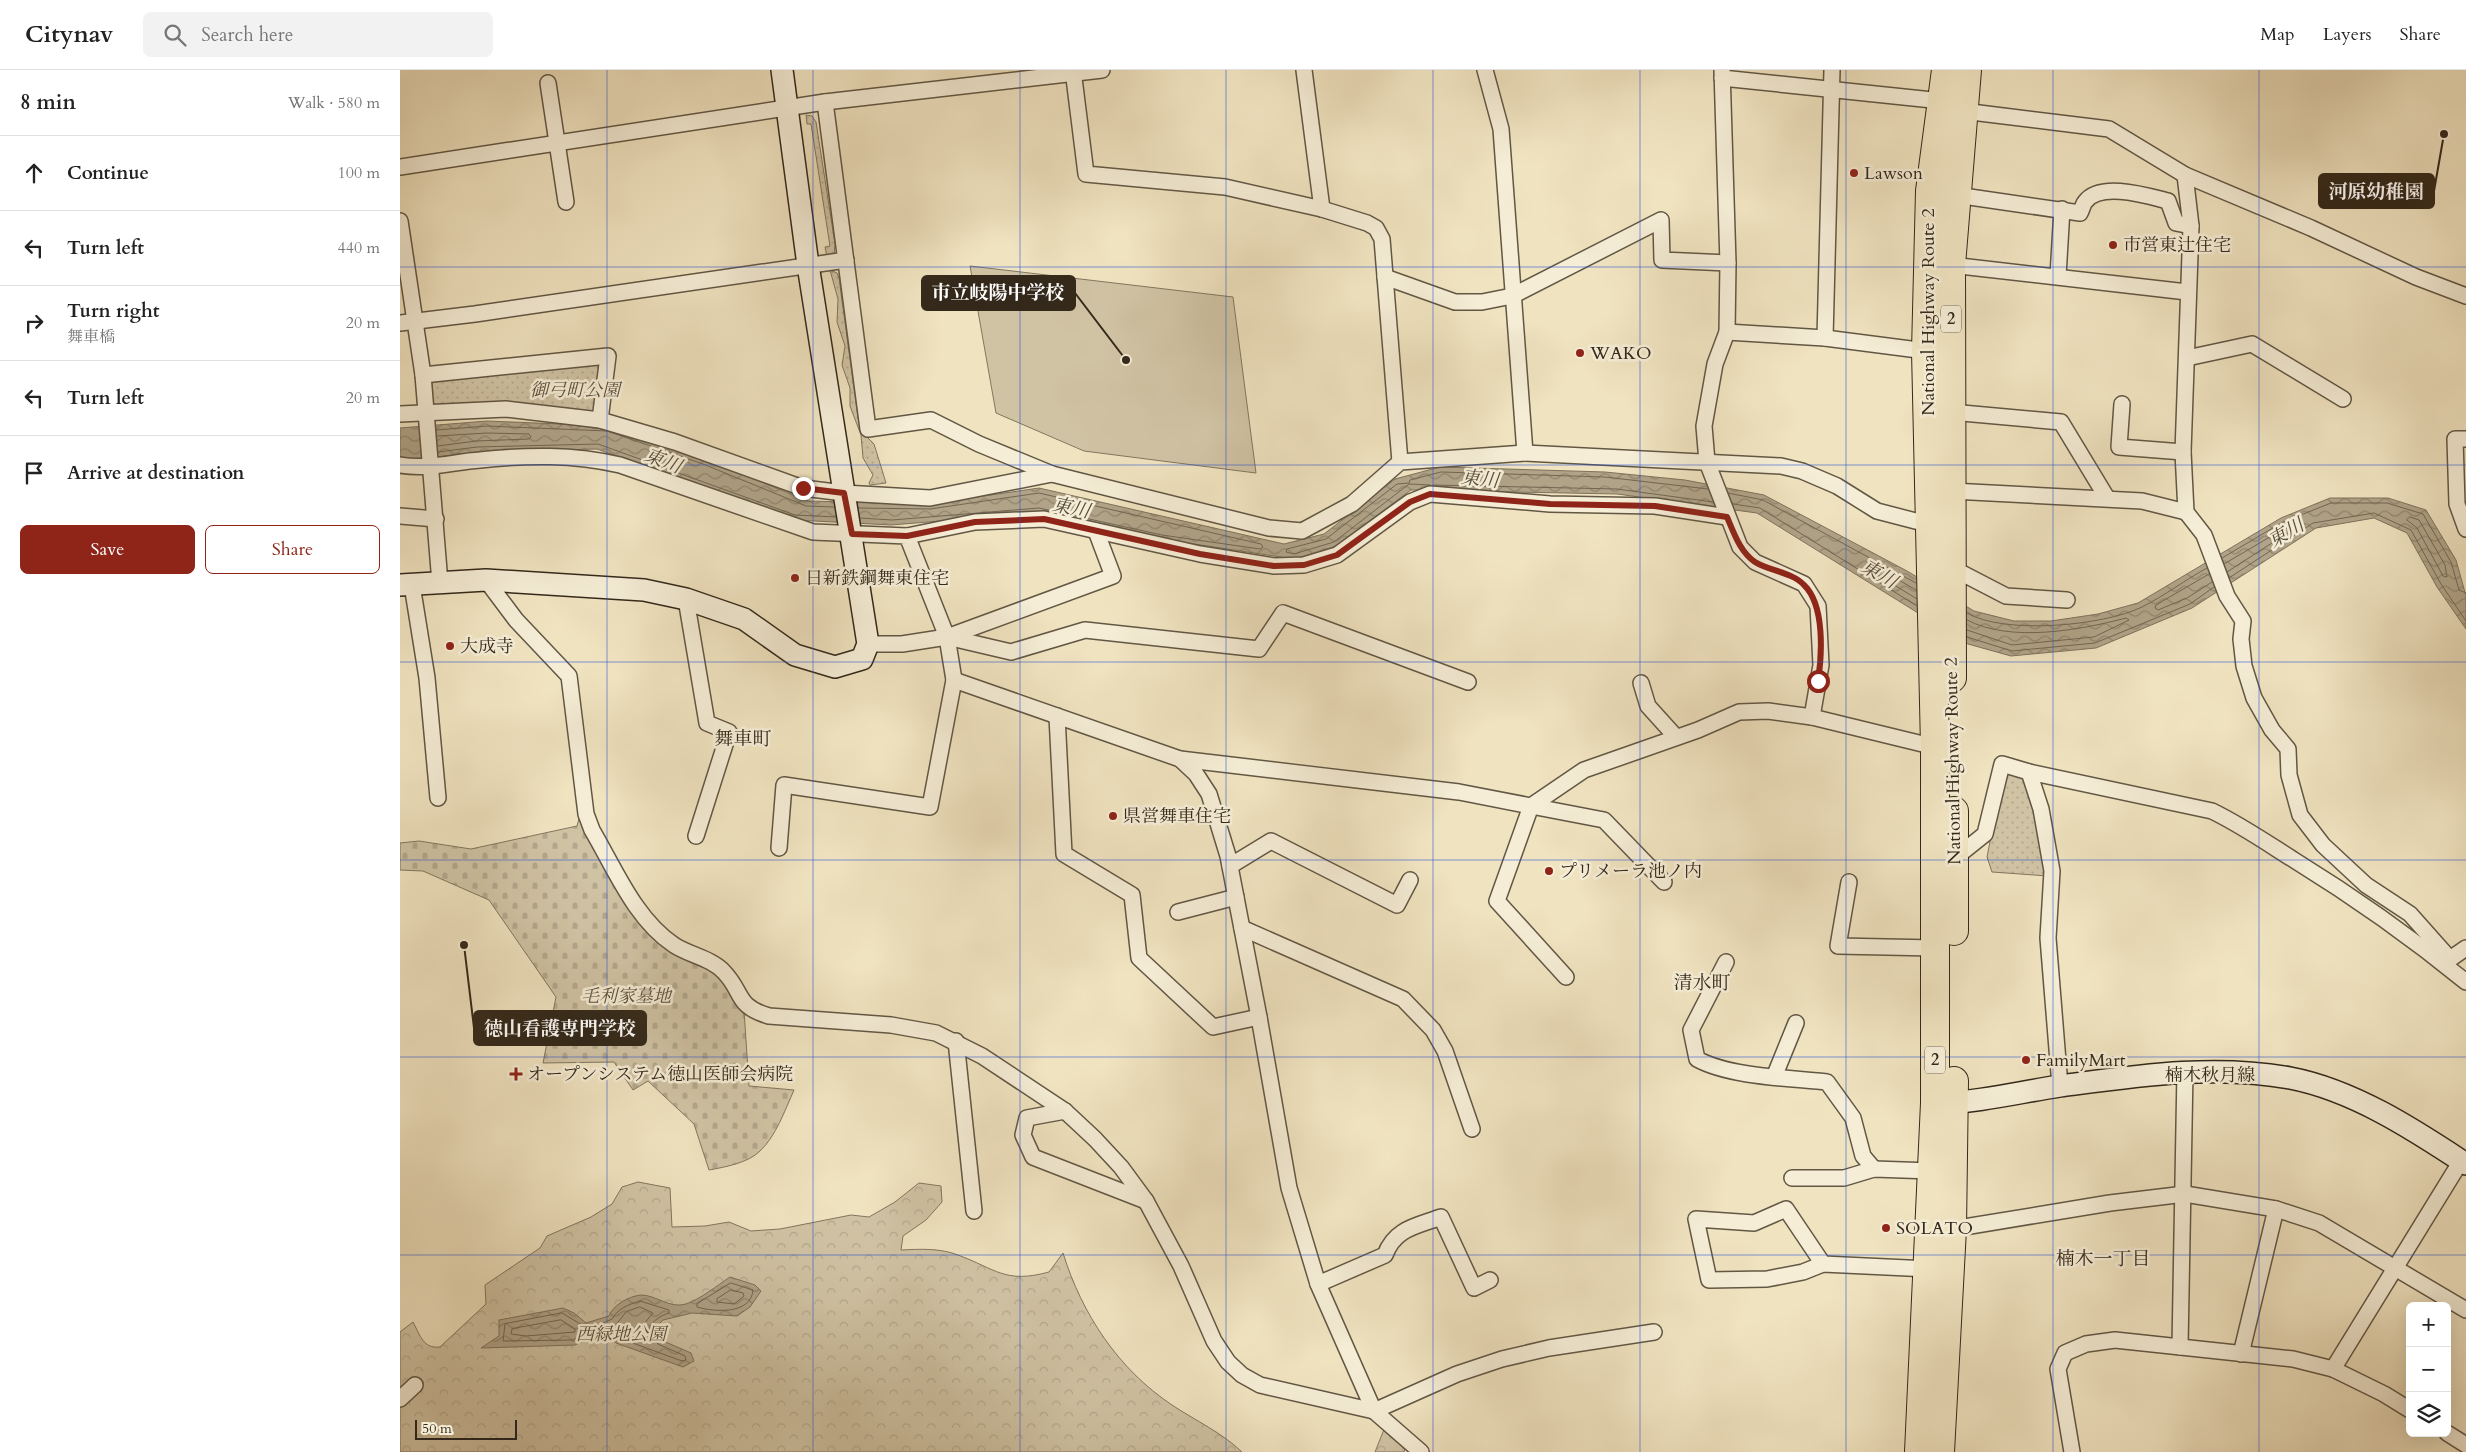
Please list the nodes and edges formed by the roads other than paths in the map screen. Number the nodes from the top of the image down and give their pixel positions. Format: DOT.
graph roads {
  1 [pos="782,70"];
  2 [pos="1102,70"];
  3 [pos="1304,70"];
  4 [pos="1485,70"];
  5 [pos="1832,70"];
  6 [pos="1946,70"];
  7 [pos="1967,70"];
  8 [pos="1073,72"];
  9 [pos="1722,74"];
  10 [pos="548,83"];
  11 [pos="1832,89"];
  12 [pos="824,102"];
  13 [pos="1952,106"];
  14 [pos="788,108"];
  15 [pos="557,143"];
  16 [pos="400,167"];
  17 [pos="2185,174"];
  18 [pos="1956,195"];
  19 [pos="566,202"];
  20 [pos="1322,209"];
  21 [pos="2062,209"];
  22 [pos="400,221"];
  23 [pos="2190,226"];
  24 [pos="846,260"];
  25 [pos="1728,263"];
  26 [pos="1951,264"];
  27 [pos="808,265"];
  28 [pos="2058,276"];
  29 [pos="1385,277"];
  30 [pos="2187,292"];
  31 [pos="1512,296"];
  32 [pos="2466,296"];
  33 [pos="416,321"];
  34 [pos="400,323"];
  35 [pos="1727,332"];
  36 [pos="1825,338"];
  37 [pos="1926,351"];
  38 [pos="2188,358"];
  39 [pos="423,375"];
  40 [pos="2343,399"];
  41 [pos="2122,404"];
  42 [pos="427,412"];
  43 [pos="1951,412"];
  44 [pos="400,414"];
  45 [pos="600,420"];
  46 [pos="2466,440"];
  47 [pos="2183,452"];
  48 [pos="1525,453"];
  49 [pos="1400,462"];
  50 [pos="1707,462"];
  51 [pos="400,465"];
  52 [pos="432,467"];
  53 [pos="1052,474"];
  54 [pos="1952,492"];
  55 [pos="844,493"];
  56 [pos="2107,498"];
  57 [pos="2186,512"];
  58 [pos="400,516"];
  59 [pos="1727,517"];
  60 [pos="436,519"];
  61 [pos="1931,525"];
  62 [pos="2466,529"];
  63 [pos="1096,531"];
  64 [pos="852,534"];
  65 [pos="907,536"];
  66 [pos="1941,565"];
  67 [pos="486,580"];
  68 [pos="440,583"];
  69 [pos="406,585"];
  70 [pos="686,599"];
  71 [pos="2067,600"];
  72 [pos="947,637"];
  73 [pos="868,644"];
  74 [pos="1942,669"];
  75 [pos="954,680"];
  76 [pos="1468,682"];
  77 [pos="1641,683"];
  78 [pos="1056,716"];
  79 [pos="1812,717"];
  80 [pos="1676,736"];
  81 [pos="1935,747"];
  82 [pos="1180,759"];
  83 [pos="2028,772"];
  84 [pos="438,798"];
  85 [pos="1531,806"];
  86 [pos="696,836"];
  87 [pos="779,848"];
  88 [pos="1955,858"];
  89 [pos="1230,866"];
  90 [pos="1410,880"];
  91 [pos="1664,882"];
  92 [pos="1849,882"];
  93 [pos="1236,897"];
  94 [pos="1178,912"];
  95 [pos="1242,928"];
  96 [pos="1935,948"];
  97 [pos="2466,948"];
  98 [pos="2446,961"];
  99 [pos="1726,962"];
  100 [pos="1566,977"];
  101 [pos="2466,982"];
  102 [pos="1259,1017"];
  103 [pos="1796,1023"];
  104 [pos="956,1041"];
  105 [pos="2185,1071"];
  106 [pos="1774,1077"];
  107 [pos="2060,1086"];
  108 [pos="1945,1103"];
  109 [pos="1065,1111"];
  110 [pos="1472,1129"];
  111 [pos="2463,1163"];
  112 [pos="1874,1168"];
  113 [pos="1932,1171"];
  114 [pos="1792,1178"];
  115 [pos="2185,1194"];
  116 [pos="1146,1202"];
  117 [pos="2276,1209"];
  118 [pos="974,1211"];
  119 [pos="1952,1229"];
  120 [pos="1823,1264"];
  121 [pos="1928,1269"];
  122 [pos="2395,1269"];
  123 [pos="1490,1280"];
  124 [pos="1318,1284"];
  125 [pos="2466,1310"];
  126 [pos="1654,1332"];
  127 [pos="2180,1347"];
  128 [pos="2241,1354"];
  129 [pos="2333,1369"];
  130 [pos="415,1385"];
  131 [pos="400,1399"];
  132 [pos="2406,1408"];
  133 [pos="1374,1411"];
  134 [pos="2451,1436"];
  135 [pos="2466,1445"];
  136 [pos="1421,1452"];
  137 [pos="1919,1452"];
  138 [pos="1940,1452"];
  139 [pos="2072,1452"];
  1 -- 14 [label="street"];
  2 -- 8 [label="street"];
  3 -- 20 [label="street"];
  4 -- 31 [label="street"];
  5 -- 11 [label="street"];
  6 -- 13 [label="highway, National Highway Route 2 / 2"];
  7 -- 13 [label="highway, National Highway Route 2 / 2"];
  8 -- 12 [label="street"];
  8 -- 20 [label="street"];
  9 -- 11 [label="street"];
  9 -- 25 [label="street"];
  10 -- 15 [label="street"];
  11 -- 13 [label="street"];
  11 -- 36 [label="street"];
  12 -- 14 [label="street"];
  12 -- 24 [label="street"];
  13 -- 17 [label="street"];
  13 -- 18 [label="highway, National Highway Route 2 / 2"];
  13 -- 37 [label="highway, National Highway Route 2 / 2"];
  14 -- 15 [label="street"];
  14 -- 27 [label="street"];
  15 -- 16 [label="street"];
  15 -- 19 [label="street"];
  17 -- 23 [label="street"];
  17 -- 32 [label="street"];
  18 -- 21 [label="street"];
  18 -- 26 [label="highway, National Highway Route 2 / 2"];
  20 -- 29 [label="street"];
  21 -- 23 [label="street"];
  21 -- 28 [label="street"];
  22 -- 33 [label="street"];
  23 -- 30 [label="street"];
  24 -- 27 [label="street"];
  24 -- 53 [label="street"];
  25 -- 31 [label="street"];
  25 -- 35 [label="street"];
  26 -- 28 [label="street"];
  26 -- 43 [label="highway, National Highway Route 2 / 2"];
  27 -- 33 [label="street"];
  27 -- 55 [label="street"];
  28 -- 30 [label="street"];
  29 -- 31 [label="street"];
  29 -- 49 [label="street"];
  30 -- 38 [label="street"];
  31 -- 48 [label="street"];
  33 -- 34 [label="street"];
  33 -- 39 [label="street"];
  35 -- 36 [label="street"];
  35 -- 50 [label="street"];
  36 -- 37 [label="street"];
  37 -- 61 [label="highway, National Highway Route 2 / 2"];
  38 -- 40 [label="street"];
  38 -- 47 [label="street"];
  39 -- 42 [label="street"];
  39 -- 45 [label="street"];
  41 -- 47 [label="street"];
  42 -- 44 [label="street"];
  42 -- 45 [label="street"];
  42 -- 52 [label="street"];
  43 -- 54 [label="highway, National Highway Route 2 / 2"];
  43 -- 56 [label="street"];
  45 -- 55 [label="street"];
  46 -- 62 [label="street"];
  47 -- 57 [label="street"];
  48 -- 49 [label="street"];
  48 -- 50 [label="street"];
  49 -- 53 [label="street"];
  50 -- 59 [label="street"];
  50 -- 61 [label="street"];
  51 -- 52 [label="street"];
  52 -- 60 [label="street"];
  52 -- 64 [label="street"];
  53 -- 55 [label="street"];
  54 -- 56 [label="street"];
  54 -- 66 [label="highway, National Highway Route 2 / 2"];
  55 -- 64 [label="street"];
  56 -- 57 [label="street"];
  57 -- 98 [label="street"];
  58 -- 60 [label="street"];
  59 -- 63 [label="street"];
  59 -- 79 [label="street"];
  60 -- 68 [label="street"];
  61 -- 66 [label="highway, 2"];
  63 -- 65 [label="street"];
  63 -- 72 [label="street"];
  64 -- 65 [label="street"];
  64 -- 73 [label="street"];
  65 -- 72 [label="street"];
  66 -- 71 [label="street"];
  66 -- 74 [label="highway, National Highway Route 2 / 2"];
  67 -- 68 [label="street"];
  67 -- 70 [label="street"];
  67 -- 104 [label="street"];
  68 -- 69 [label="street"];
  69 -- 84 [label="street"];
  70 -- 73 [label="street"];
  70 -- 86 [label="street"];
  72 -- 73 [label="street"];
  72 -- 75 [label="street"];
  72 -- 76 [label="street"];
  74 -- 81 [label="highway, National Highway Route 2 / 2"];
  74 -- 88 [label="highway, National Highway Route 2 / 2"];
  75 -- 78 [label="street"];
  75 -- 87 [label="street"];
  77 -- 80 [label="street"];
  78 -- 82 [label="street"];
  78 -- 102 [label="street"];
  79 -- 80 [label="street"];
  79 -- 81 [label="street"];
  80 -- 85 [label="street"];
  81 -- 96 [label="highway, National Highway Route 2 / 2"];
  82 -- 85 [label="street"];
  82 -- 89 [label="street"];
  83 -- 88 [label="street"];
  83 -- 98 [label="street"];
  83 -- 107 [label="street"];
  85 -- 91 [label="street"];
  85 -- 100 [label="street"];
  88 -- 108 [label="highway, National Highway Route 2 / 2"];
  89 -- 90 [label="street"];
  89 -- 93 [label="street"];
  92 -- 96 [label="street"];
  93 -- 94 [label="street"];
  93 -- 95 [label="street"];
  95 -- 102 [label="street"];
  95 -- 110 [label="street"];
  96 -- 108 [label="highway, National Highway Route 2 / 2"];
  97 -- 98 [label="street"];
  98 -- 101 [label="street"];
  99 -- 106 [label="street"];
  102 -- 124 [label="street"];
  103 -- 106 [label="street"];
  104 -- 109 [label="street"];
  104 -- 118 [label="street"];
  105 -- 107 [label="street, 楠木秋月線"];
  105 -- 111 [label="street, 楠木秋月線"];
  105 -- 115 [label="street"];
  106 -- 112 [label="street"];
  107 -- 108 [label="street, 楠木秋月線"];
  108 -- 113 [label="highway, National Highway Route 2 / 2"];
  108 -- 119 [label="highway, National Highway Route 2 / 2"];
  109 -- 116 [label="street"];
  109 -- 116 [label="street"];
  111 -- 122 [label="street"];
  112 -- 113 [label="street"];
  112 -- 114 [label="street"];
  113 -- 121 [label="highway, National Highway Route 2 / 2"];
  115 -- 117 [label="street"];
  115 -- 119 [label="street"];
  115 -- 127 [label="street"];
  116 -- 133 [label="street"];
  117 -- 122 [label="street"];
  117 -- 128 [label="street"];
  119 -- 138 [label="highway, National Highway Route 2 / 2"];
  120 -- 120 [label="street"];
  120 -- 121 [label="street"];
  121 -- 137 [label="highway, National Highway Route 2 / 2"];
  122 -- 125 [label="street"];
  122 -- 129 [label="street"];
  123 -- 124 [label="street"];
  124 -- 133 [label="street"];
  126 -- 133 [label="street"];
  127 -- 128 [label="street"];
  127 -- 139 [label="street"];
  128 -- 129 [label="street"];
  129 -- 132 [label="street"];
  130 -- 131 [label="street"];
  133 -- 136 [label="street"];
  134 -- 135 [label="street"];
}
